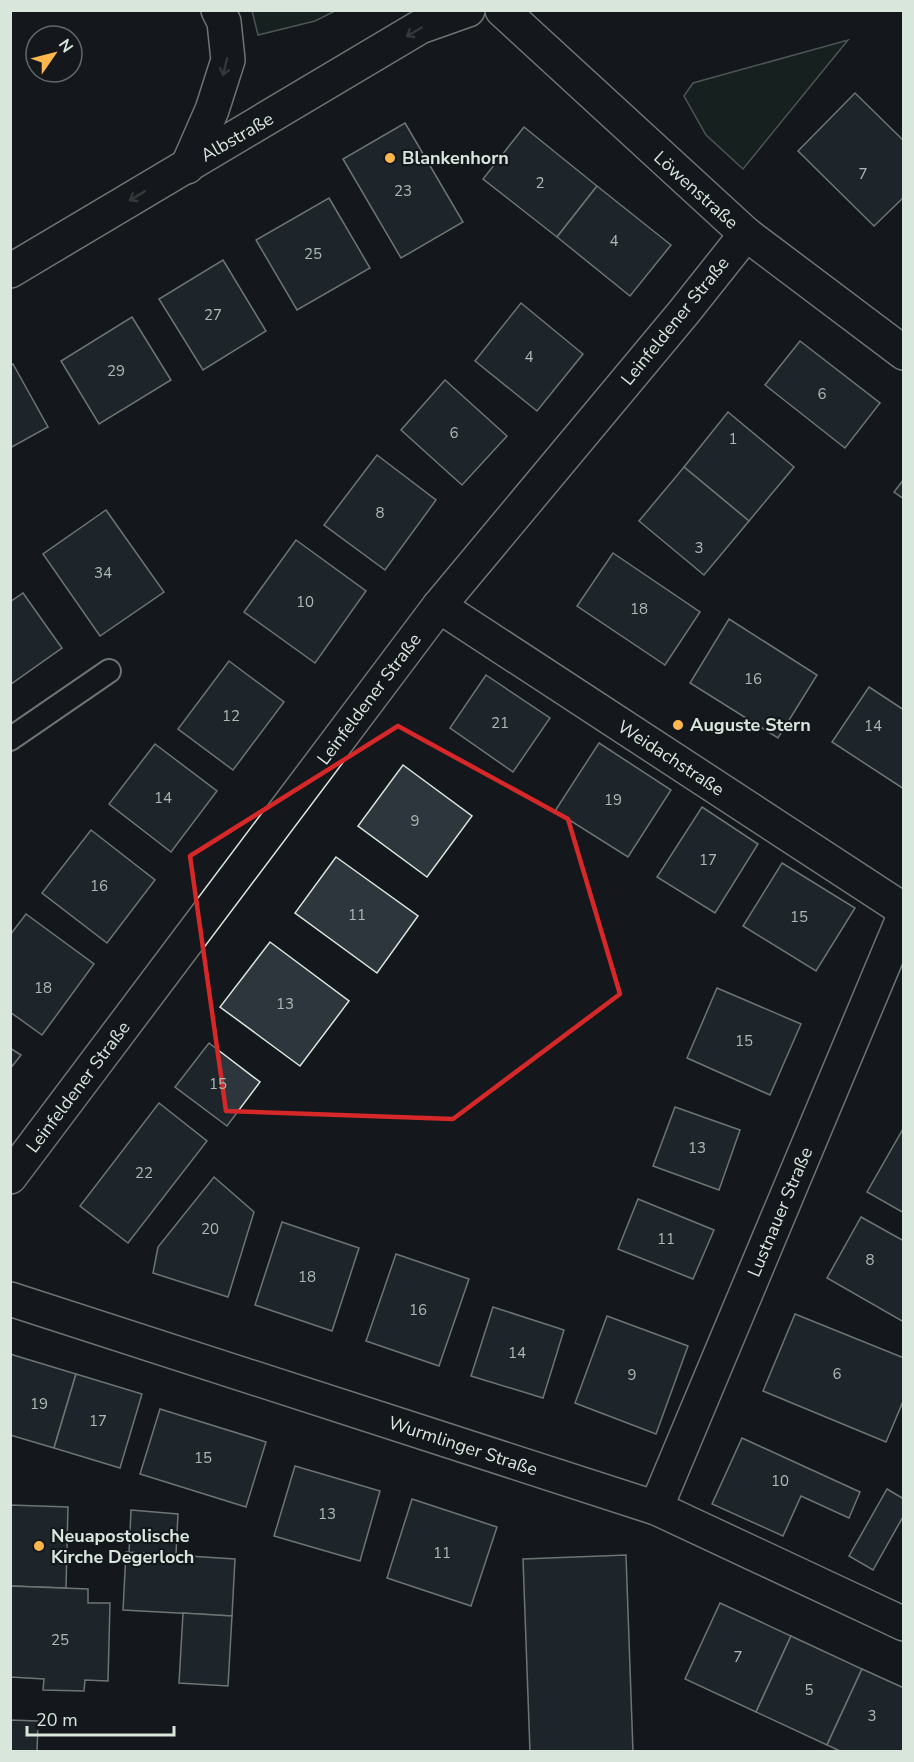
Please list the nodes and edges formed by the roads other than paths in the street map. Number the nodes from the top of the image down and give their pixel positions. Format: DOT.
graph roads {
  1 [pos="218,10"];
  2 [pos="468,10"];
  3 [pos="502,10"];
  4 [pos="187,167"];
  5 [pos="746,234"];
  6 [pos="10,271"];
  7 [pos="903,353"];
  8 [pos="439,606"];
  9 [pos="109,670"];
  10 [pos="10,739"];
  11 [pos="903,910"];
  12 [pos="903,916"];
  13 [pos="10,1177"];
  14 [pos="10,1299"];
  15 [pos="656,1508"];
  16 [pos="903,1624"];
  1 -- 4 [label="street, one-way"];
  2 -- 4 [label="street, Albstraße, one-way"];
  3 -- 5 [label="street, Löwenstraße"];
  4 -- 6 [label="street, Albstraße, one-way"];
  5 -- 7 [label="street, Löwenstraße"];
  5 -- 8 [label="street, Leinfeldener Straße"];
  8 -- 11 [label="street, Weidachstraße"];
  8 -- 13 [label="street, Leinfeldener Straße"];
  9 -- 10 [label="lane"];
  12 -- 15 [label="street, Lustnauer Straße"];
  14 -- 15 [label="street, Wurmlinger Straße"];
  15 -- 16 [label="street, Wurmlinger Straße"];
}
